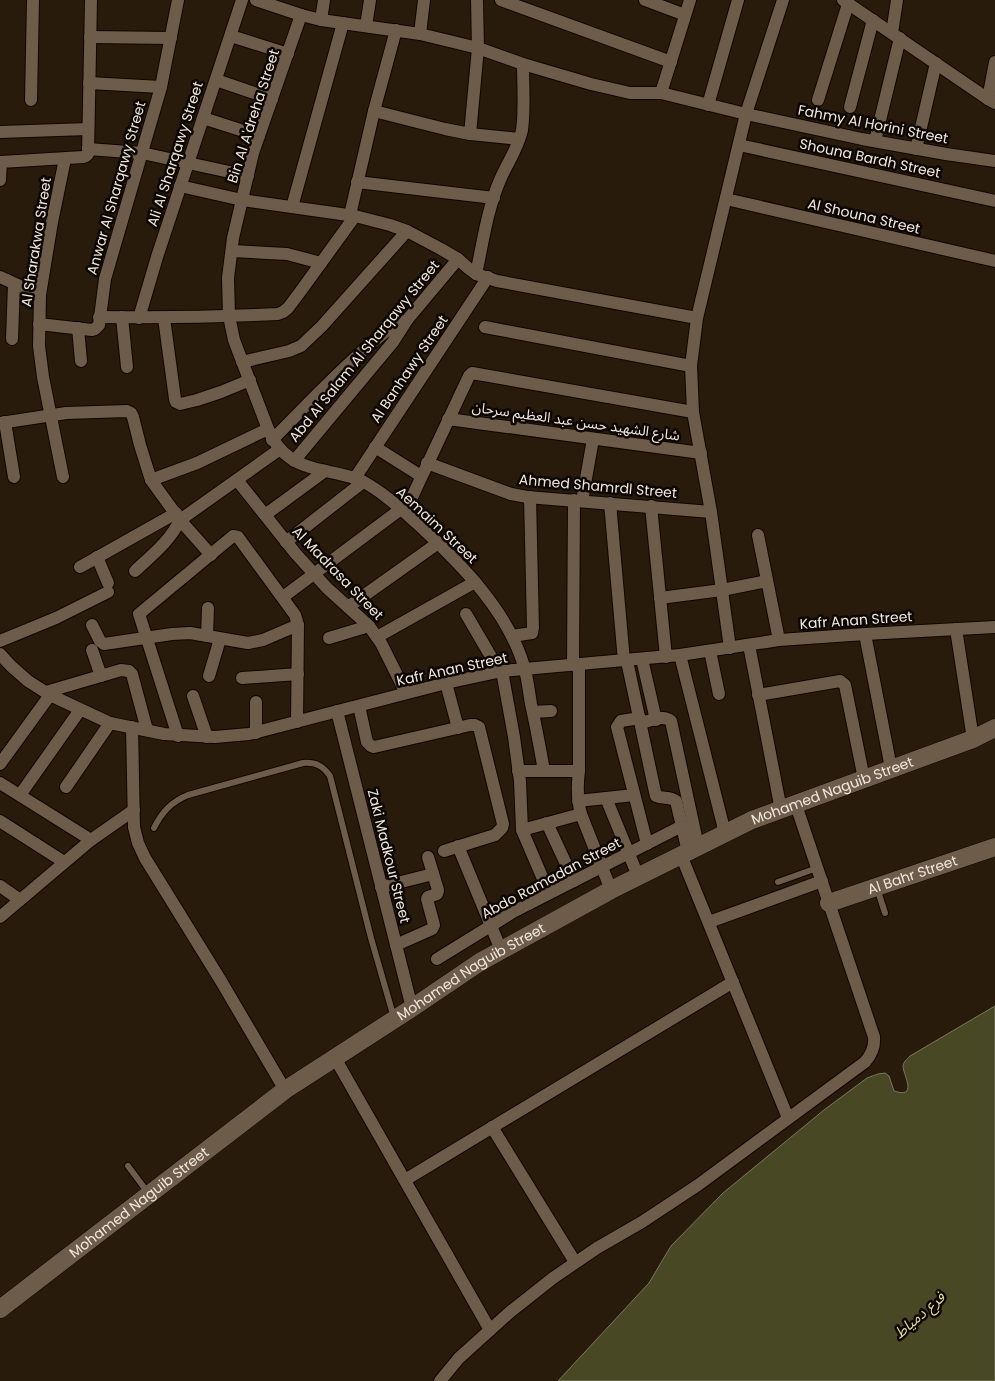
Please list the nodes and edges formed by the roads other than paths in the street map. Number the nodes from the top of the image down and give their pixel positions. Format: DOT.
graph roads {
  1 [pos="33,0"];
  2 [pos="91,0"];
  3 [pos="178,0"];
  4 [pos="242,0"];
  5 [pos="256,0"];
  6 [pos="324,0"];
  7 [pos="370,0"];
  8 [pos="424,0"];
  9 [pos="477,0"];
  10 [pos="501,0"];
  11 [pos="645,0"];
  12 [pos="690,0"];
  13 [pos="738,0"];
  14 [pos="783,0"];
  15 [pos="897,0"];
  16 [pos="845,1"];
  17 [pos="301,15"];
  18 [pos="686,15"];
  19 [pos="321,20"];
  20 [pos="873,20"];
  21 [pos="343,23"];
  22 [pos="366,26"];
  23 [pos="396,30"];
  24 [pos="420,34"];
  25 [pos="230,36"];
  26 [pos="896,36"];
  27 [pos="90,37"];
  28 [pos="171,38"];
  29 [pos="478,48"];
  30 [pos="288,54"];
  31 [pos="671,62"];
  32 [pos="936,63"];
  33 [pos="522,64"];
  34 [pos="995,64"];
  35 [pos="216,80"];
  36 [pos="89,83"];
  37 [pos="161,87"];
  38 [pos="661,93"];
  39 [pos="272,99"];
  40 [pos="31,100"];
  41 [pos="818,100"];
  42 [pos="991,101"];
  43 [pos="708,105"];
  44 [pos="850,107"];
  45 [pos="374,111"];
  46 [pos="746,114"];
  47 [pos="203,118"];
  48 [pos="88,129"];
  49 [pos="0,132"];
  50 [pos="470,134"];
  51 [pos="259,136"];
  52 [pos="519,139"];
  53 [pos="875,141"];
  54 [pos="739,145"];
  55 [pos="916,148"];
  56 [pos="87,153"];
  57 [pos="142,153"];
  58 [pos="65,158"];
  59 [pos="995,160"];
  60 [pos="0,162"];
  61 [pos="188,163"];
  62 [pos="248,176"];
  63 [pos="0,180"];
  64 [pos="358,182"];
  65 [pos="180,186"];
  66 [pos="494,198"];
  67 [pos="726,199"];
  68 [pos="242,200"];
  69 [pos="995,201"];
  70 [pos="292,207"];
  71 [pos="352,215"];
  72 [pos="407,232"];
  73 [pos="232,251"];
  74 [pos="458,259"];
  75 [pos="995,262"];
  76 [pos="321,263"];
  77 [pos="482,276"];
  78 [pos="0,277"];
  79 [pos="14,284"];
  80 [pos="40,294"];
  81 [pos="229,316"];
  82 [pos="100,317"];
  83 [pos="122,317"];
  84 [pos="139,318"];
  85 [pos="164,318"];
  86 [pos="697,318"];
  87 [pos="407,320"];
  88 [pos="39,324"];
  89 [pos="485,327"];
  90 [pos="78,328"];
  91 [pos="12,339"];
  92 [pos="81,361"];
  93 [pos="242,362"];
  94 [pos="691,366"];
  95 [pos="127,367"];
  96 [pos="250,380"];
  97 [pos="693,412"];
  98 [pos="50,414"];
  99 [pos="448,419"];
  100 [pos="2,422"];
  101 [pos="273,439"];
  102 [pos="593,439"];
  103 [pos="375,447"];
  104 [pos="701,452"];
  105 [pos="294,461"];
  106 [pos="427,463"];
  107 [pos="325,471"];
  108 [pos="421,476"];
  109 [pos="14,477"];
  110 [pos="63,477"];
  111 [pos="151,480"];
  112 [pos="237,480"];
  113 [pos="359,480"];
  114 [pos="530,497"];
  115 [pos="578,501"];
  116 [pos="610,503"];
  117 [pos="651,506"];
  118 [pos="403,510"];
  119 [pos="711,512"];
  120 [pos="265,515"];
  121 [pos="178,516"];
  122 [pos="758,535"];
  123 [pos="286,542"];
  124 [pos="438,543"];
  125 [pos="211,555"];
  126 [pos="97,558"];
  127 [pos="80,567"];
  128 [pos="135,571"];
  129 [pos="314,574"];
  130 [pos="475,582"];
  131 [pos="767,582"];
  132 [pos="722,590"];
  133 [pos="283,598"];
  134 [pos="660,598"];
  135 [pos="348,607"];
  136 [pos="208,608"];
  137 [pos="466,614"];
  138 [pos="92,625"];
  139 [pos="298,625"];
  140 [pos="995,627"];
  141 [pos="956,629"];
  142 [pos="373,632"];
  143 [pos="865,634"];
  144 [pos="207,636"];
  145 [pos="512,636"];
  146 [pos="148,638"];
  147 [pos="220,638"];
  148 [pos="329,638"];
  149 [pos="779,640"];
  150 [pos="0,641"];
  151 [pos="749,645"];
  152 [pos="730,648"];
  153 [pos="92,650"];
  154 [pos="710,651"];
  155 [pos="0,654"];
  156 [pos="680,655"];
  157 [pos="666,657"];
  158 [pos="642,659"];
  159 [pos="626,661"];
  160 [pos="576,665"];
  161 [pos="525,669"];
  162 [pos="501,672"];
  163 [pos="298,674"];
  164 [pos="101,676"];
  165 [pos="209,676"];
  166 [pos="242,678"];
  167 [pos="446,683"];
  168 [pos="406,693"];
  169 [pos="48,694"];
  170 [pos="719,694"];
  171 [pos="758,694"];
  172 [pos="193,696"];
  173 [pos="256,702"];
  174 [pos="358,706"];
  175 [pos="80,710"];
  176 [pos="337,711"];
  177 [pos="551,711"];
  178 [pos="533,712"];
  179 [pos="656,720"];
  180 [pos="641,721"];
  181 [pos="298,722"];
  182 [pos="110,723"];
  183 [pos="132,727"];
  184 [pos="458,728"];
  185 [pos="995,728"];
  186 [pos="147,730"];
  187 [pos="256,732"];
  188 [pos="178,736"];
  189 [pos="206,737"];
  190 [pos="973,739"];
  191 [pos="0,764"];
  192 [pos="891,768"];
  193 [pos="518,771"];
  194 [pos="544,771"];
  195 [pos="579,771"];
  196 [pos="864,779"];
  197 [pos="0,783"];
  198 [pos="66,787"];
  199 [pos="20,795"];
  200 [pos="634,795"];
  201 [pos="606,798"];
  202 [pos="578,801"];
  203 [pos="788,807"];
  204 [pos="134,810"];
  205 [pos="581,814"];
  206 [pos="0,821"];
  207 [pos="547,823"];
  208 [pos="682,826"];
  209 [pos="154,828"];
  210 [pos="522,830"];
  211 [pos="725,833"];
  212 [pos="91,840"];
  213 [pos="647,844"];
  214 [pos="458,846"];
  215 [pos="995,846"];
  216 [pos="444,850"];
  217 [pos="689,851"];
  218 [pos="629,853"];
  219 [pos="428,857"];
  220 [pos="64,862"];
  221 [pos="602,866"];
  222 [pos="817,868"];
  223 [pos="434,874"];
  224 [pos="638,876"];
  225 [pos="574,881"];
  226 [pos="822,881"];
  227 [pos="778,882"];
  228 [pos="0,886"];
  229 [pos="381,887"];
  230 [pos="877,888"];
  231 [pos="612,890"];
  232 [pos="549,894"];
  233 [pos="20,900"];
  234 [pos="829,904"];
  235 [pos="885,913"];
  236 [pos="0,917"];
  237 [pos="708,922"];
  238 [pos="491,926"];
  239 [pos="396,945"];
  240 [pos="501,950"];
  241 [pos="437,959"];
  242 [pos="733,982"];
  243 [pos="412,1008"];
  244 [pos="394,1019"];
  245 [pos="335,1058"];
  246 [pos="285,1090"];
  247 [pos="788,1118"];
  248 [pos="492,1127"];
  249 [pos="128,1166"];
  250 [pos="405,1180"];
  251 [pos="150,1195"];
  252 [pos="575,1262"];
  253 [pos="0,1309"];
  254 [pos="490,1330"];
  255 [pos="440,1381"];
  1 -- 40 [label="street"];
  2 -- 27 [label="street"];
  3 -- 28 [label="street, Anwar Al Sharqawy Street"];
  4 -- 25 [label="street, Ali Al Sharqawy Street"];
  5 -- 17 [label="street, Fahmy Al Horini Street"];
  6 -- 19 [label="street"];
  7 -- 22 [label="street"];
  8 -- 24 [label="street"];
  9 -- 29 [label="street"];
  10 -- 31 [label="street"];
  11 -- 18 [label="street"];
  12 -- 18 [label="street"];
  13 -- 43 [label="street"];
  14 -- 46 [label="street"];
  15 -- 26 [label="street"];
  16 -- 20 [label="street"];
  16 -- 41 [label="street"];
  17 -- 19 [label="street, Fahmy Al Horini Street"];
  17 -- 30 [label="street, Bin Al A'dreha Street"];
  18 -- 31 [label="street"];
  19 -- 21 [label="street, Fahmy Al Horini Street"];
  20 -- 26 [label="street"];
  20 -- 44 [label="street"];
  21 -- 22 [label="street, Fahmy Al Horini Street"];
  21 -- 70 [label="street"];
  22 -- 23 [label="street, Fahmy Al Horini Street"];
  23 -- 24 [label="street, Fahmy Al Horini Street"];
  23 -- 45 [label="street"];
  24 -- 29 [label="street, Fahmy Al Horini Street"];
  25 -- 30 [label="street"];
  25 -- 35 [label="street, Ali Al Sharqawy Street"];
  26 -- 32 [label="street"];
  26 -- 53 [label="street"];
  27 -- 28 [label="street"];
  27 -- 36 [label="street"];
  28 -- 37 [label="street, Anwar Al Sharqawy Street"];
  29 -- 33 [label="street, Fahmy Al Horini Street"];
  29 -- 50 [label="street"];
  30 -- 39 [label="street, Bin Al A'dreha Street"];
  31 -- 38 [label="street"];
  32 -- 42 [label="street"];
  32 -- 55 [label="street"];
  33 -- 38 [label="street, Fahmy Al Horini Street"];
  33 -- 52 [label="street"];
  34 -- 42 [label="street"];
  35 -- 39 [label="street"];
  35 -- 47 [label="street, Ali Al Sharqawy Street"];
  36 -- 37 [label="street"];
  36 -- 48 [label="street"];
  37 -- 57 [label="street, Anwar Al Sharqawy Street"];
  38 -- 43 [label="street, Fahmy Al Horini Street"];
  39 -- 51 [label="street, Bin Al A'dreha Street"];
  43 -- 46 [label="street, Fahmy Al Horini Street"];
  45 -- 50 [label="street"];
  45 -- 64 [label="street"];
  46 -- 53 [label="street, Fahmy Al Horini Street"];
  46 -- 54 [label="street"];
  47 -- 51 [label="street"];
  47 -- 61 [label="street, Ali Al Sharqawy Street"];
  48 -- 49 [label="street"];
  48 -- 56 [label="street"];
  50 -- 52 [label="street"];
  51 -- 62 [label="street, Bin Al A'dreha Street"];
  52 -- 66 [label="street"];
  53 -- 55 [label="street, Fahmy Al Horini Street"];
  54 -- 67 [label="street"];
  54 -- 69 [label="street, Shouna Bardh Street"];
  55 -- 59 [label="street, Fahmy Al Horini Street"];
  56 -- 57 [label="street"];
  56 -- 58 [label="street"];
  57 -- 61 [label="street"];
  57 -- 82 [label="street, Anwar Al Sharqawy Street"];
  58 -- 60 [label="street"];
  58 -- 80 [label="street, Al Sharakwa Street"];
  60 -- 63 [label="street"];
  61 -- 62 [label="street"];
  61 -- 65 [label="street, Ali Al Sharqawy Street"];
  62 -- 68 [label="street, Bin Al A'dreha Street"];
  64 -- 66 [label="street"];
  64 -- 71 [label="street"];
  65 -- 68 [label="street"];
  65 -- 84 [label="street, Ali Al Sharqawy Street"];
  66 -- 77 [label="street"];
  67 -- 75 [label="street, Al Shouna Street"];
  67 -- 86 [label="street"];
  68 -- 70 [label="street"];
  68 -- 73 [label="street, Bin Al A'dreha Street"];
  70 -- 71 [label="street"];
  71 -- 72 [label="street"];
  71 -- 76 [label="street"];
  72 -- 74 [label="street"];
  72 -- 93 [label="street"];
  73 -- 76 [label="street"];
  73 -- 81 [label="street, Bin Al A'dreha Street"];
  74 -- 77 [label="street"];
  74 -- 87 [label="street, Abd Al Salam Al Sharqawy Street"];
  76 -- 81 [label="street"];
  77 -- 86 [label="street"];
  77 -- 103 [label="street, Al Banhawy Street"];
  78 -- 79 [label="street"];
  79 -- 80 [label="street"];
  79 -- 91 [label="street"];
  80 -- 88 [label="street, Al Sharakwa Street"];
  81 -- 85 [label="street"];
  81 -- 93 [label="street, Aemaim Street"];
  82 -- 83 [label="street"];
  82 -- 90 [label="street"];
  83 -- 84 [label="street"];
  83 -- 95 [label="street"];
  84 -- 85 [label="street"];
  85 -- 96 [label="street"];
  86 -- 94 [label="street"];
  87 -- 101 [label="street"];
  87 -- 105 [label="street, Abd Al Salam Al Sharqawy Street"];
  88 -- 90 [label="street"];
  88 -- 98 [label="street, Al Sharakwa Street"];
  89 -- 94 [label="street"];
  90 -- 92 [label="street"];
  93 -- 96 [label="street, Aemaim Street"];
  94 -- 97 [label="street"];
  96 -- 101 [label="street, Aemaim Street"];
  97 -- 99 [label="street"];
  97 -- 104 [label="street"];
  98 -- 100 [label="street"];
  98 -- 110 [label="street, Al Sharakwa Street"];
  98 -- 111 [label="street"];
  99 -- 102 [label="street, شارع الشهيد حسن عبد العظيم سرحان"];
  99 -- 106 [label="street"];
  100 -- 109 [label="street"];
  101 -- 105 [label="street, Aemaim Street"];
  101 -- 111 [label="street"];
  101 -- 112 [label="street"];
  102 -- 104 [label="street, شارع الشهيد حسن عبد العظيم سرحان"];
  102 -- 115 [label="street"];
  103 -- 108 [label="street"];
  103 -- 113 [label="street, Al Banhawy Street"];
  104 -- 119 [label="street"];
  105 -- 107 [label="street, Aemaim Street"];
  106 -- 108 [label="street"];
  106 -- 114 [label="street, Ahmed Shamrdl Street"];
  107 -- 113 [label="street, Aemaim Street"];
  107 -- 120 [label="street"];
  108 -- 118 [label="street"];
  111 -- 121 [label="street"];
  112 -- 120 [label="street, Al Madrasa Street"];
  112 -- 121 [label="street"];
  113 -- 118 [label="street, Aemaim Street"];
  113 -- 123 [label="street, Al Banhawy Street"];
  114 -- 115 [label="street, Ahmed Shamrdl Street"];
  114 -- 145 [label="street"];
  115 -- 116 [label="street, Ahmed Shamrdl Street"];
  115 -- 160 [label="street"];
  116 -- 117 [label="street, Ahmed Shamrdl Street"];
  116 -- 159 [label="street"];
  117 -- 119 [label="street, Ahmed Shamrdl Street"];
  117 -- 134 [label="street"];
  118 -- 124 [label="street, Aemaim Street"];
  118 -- 129 [label="street"];
  119 -- 132 [label="street"];
  120 -- 123 [label="street, Al Madrasa Street"];
  121 -- 125 [label="street"];
  121 -- 126 [label="street"];
  121 -- 128 [label="street"];
  122 -- 131 [label="street"];
  123 -- 129 [label="street, Al Madrasa Street"];
  124 -- 130 [label="street, Aemaim Street"];
  124 -- 135 [label="street"];
  125 -- 133 [label="street"];
  125 -- 146 [label="street"];
  126 -- 127 [label="street"];
  126 -- 150 [label="street"];
  129 -- 133 [label="street"];
  129 -- 135 [label="street, Al Madrasa Street"];
  130 -- 142 [label="street"];
  130 -- 145 [label="street, Aemaim Street"];
  131 -- 132 [label="street"];
  131 -- 149 [label="street"];
  132 -- 134 [label="street"];
  132 -- 152 [label="street"];
  133 -- 139 [label="street"];
  134 -- 157 [label="street"];
  135 -- 142 [label="street, Al Madrasa Street"];
  136 -- 144 [label="street"];
  137 -- 162 [label="street"];
  138 -- 146 [label="street"];
  139 -- 147 [label="street"];
  139 -- 163 [label="street"];
  140 -- 141 [label="street, Kafr Anan Street"];
  141 -- 143 [label="street, Kafr Anan Street"];
  141 -- 190 [label="street"];
  142 -- 148 [label="street"];
  142 -- 168 [label="street, Al Madrasa Street"];
  143 -- 149 [label="street, Kafr Anan Street"];
  143 -- 192 [label="street"];
  144 -- 146 [label="street"];
  144 -- 147 [label="street"];
  145 -- 161 [label="street, Aemaim Street"];
  146 -- 188 [label="street"];
  147 -- 165 [label="street"];
  149 -- 151 [label="street, Kafr Anan Street"];
  151 -- 152 [label="street, Kafr Anan Street"];
  151 -- 171 [label="street"];
  152 -- 154 [label="street, Kafr Anan Street"];
  153 -- 164 [label="street"];
  154 -- 156 [label="street, Kafr Anan Street"];
  154 -- 170 [label="street"];
  155 -- 169 [label="street, Kafr Anan Street"];
  156 -- 157 [label="street, Kafr Anan Street"];
  156 -- 211 [label="street"];
  157 -- 158 [label="street, Kafr Anan Street"];
  158 -- 159 [label="street, Kafr Anan Street"];
  158 -- 179 [label="street"];
  159 -- 160 [label="street, Kafr Anan Street"];
  159 -- 180 [label="street"];
  160 -- 161 [label="street, Kafr Anan Street"];
  160 -- 195 [label="street"];
  161 -- 162 [label="street, Kafr Anan Street"];
  161 -- 178 [label="street, Aemaim Street"];
  162 -- 167 [label="street, Kafr Anan Street"];
  162 -- 193 [label="street"];
  163 -- 166 [label="street"];
  163 -- 181 [label="street"];
  164 -- 169 [label="street"];
  164 -- 186 [label="street"];
  167 -- 168 [label="street, Kafr Anan Street"];
  167 -- 184 [label="street"];
  168 -- 174 [label="street, Kafr Anan Street"];
  169 -- 175 [label="street, Kafr Anan Street"];
  169 -- 191 [label="street"];
  171 -- 196 [label="street"];
  171 -- 203 [label="street"];
  172 -- 189 [label="street"];
  173 -- 187 [label="street"];
  174 -- 176 [label="street, Kafr Anan Street"];
  174 -- 184 [label="street"];
  175 -- 182 [label="street, Kafr Anan Street"];
  175 -- 199 [label="street"];
  176 -- 181 [label="street, Kafr Anan Street"];
  176 -- 229 [label="street, Zaki Madkour Street"];
  177 -- 178 [label="street"];
  178 -- 194 [label="street, Aemaim Street"];
  179 -- 180 [label="street"];
  179 -- 217 [label="street"];
  180 -- 200 [label="street"];
  180 -- 208 [label="street"];
  181 -- 187 [label="street, Kafr Anan Street"];
  182 -- 183 [label="street, Kafr Anan Street"];
  182 -- 198 [label="street"];
  183 -- 186 [label="street, Kafr Anan Street"];
  183 -- 204 [label="street"];
  184 -- 214 [label="street"];
  185 -- 190 [label="street, Mohamed Naguib Street"];
  186 -- 188 [label="street, Kafr Anan Street"];
  187 -- 189 [label="street, Kafr Anan Street"];
  188 -- 189 [label="street, Kafr Anan Street"];
  190 -- 192 [label="street, Mohamed Naguib Street"];
  192 -- 196 [label="street, Mohamed Naguib Street"];
  193 -- 194 [label="street"];
  193 -- 210 [label="street"];
  194 -- 195 [label="street"];
  195 -- 202 [label="street"];
  196 -- 203 [label="street, Mohamed Naguib Street"];
  197 -- 199 [label="street"];
  199 -- 212 [label="street"];
  200 -- 201 [label="street"];
  200 -- 213 [label="street"];
  201 -- 202 [label="street"];
  201 -- 218 [label="street"];
  202 -- 205 [label="street"];
  203 -- 211 [label="street, Mohamed Naguib Street"];
  203 -- 222 [label="street"];
  204 -- 212 [label="street"];
  204 -- 246 [label="street"];
  205 -- 207 [label="street"];
  205 -- 221 [label="street"];
  206 -- 220 [label="street"];
  207 -- 210 [label="street"];
  207 -- 225 [label="street"];
  208 -- 213 [label="street, Abdo Ramadan Street"];
  208 -- 217 [label="street"];
  209 -- 244 [label="lane"];
  210 -- 232 [label="street"];
  211 -- 217 [label="street, Mohamed Naguib Street"];
  212 -- 220 [label="street"];
  213 -- 218 [label="street, Abdo Ramadan Street"];
  214 -- 216 [label="street"];
  214 -- 238 [label="street"];
  215 -- 230 [label="street, Al Bahr Street"];
  217 -- 224 [label="street, Mohamed Naguib Street"];
  217 -- 237 [label="street"];
  218 -- 221 [label="street, Abdo Ramadan Street"];
  218 -- 224 [label="street"];
  219 -- 223 [label="street"];
  220 -- 233 [label="street"];
  221 -- 225 [label="street, Abdo Ramadan Street"];
  221 -- 231 [label="street"];
  222 -- 226 [label="street"];
  222 -- 227 [label="lane"];
  223 -- 229 [label="street"];
  223 -- 239 [label="street"];
  224 -- 231 [label="street, Mohamed Naguib Street"];
  225 -- 232 [label="street, Abdo Ramadan Street"];
  226 -- 234 [label="street"];
  226 -- 237 [label="street"];
  228 -- 233 [label="street"];
  229 -- 239 [label="street, Zaki Madkour Street"];
  230 -- 234 [label="street, Al Bahr Street"];
  230 -- 235 [label="lane"];
  231 -- 240 [label="street, Mohamed Naguib Street"];
  232 -- 238 [label="street, Abdo Ramadan Street"];
  233 -- 236 [label="street"];
  234 -- 247 [label="street"];
  237 -- 242 [label="street"];
  238 -- 240 [label="street"];
  238 -- 241 [label="street, Abdo Ramadan Street"];
  239 -- 243 [label="street, Zaki Madkour Street"];
  240 -- 243 [label="street, Mohamed Naguib Street"];
  242 -- 247 [label="street"];
  242 -- 248 [label="street"];
  243 -- 244 [label="street, Mohamed Naguib Street"];
  244 -- 245 [label="street, Mohamed Naguib Street"];
  245 -- 246 [label="street, Mohamed Naguib Street"];
  245 -- 250 [label="street"];
  246 -- 251 [label="street, Mohamed Naguib Street"];
  247 -- 252 [label="street"];
  248 -- 250 [label="street"];
  248 -- 252 [label="street"];
  249 -- 251 [label="lane"];
  250 -- 254 [label="street"];
  251 -- 253 [label="street, Mohamed Naguib Street"];
  252 -- 254 [label="street"];
  254 -- 255 [label="street"];
}
